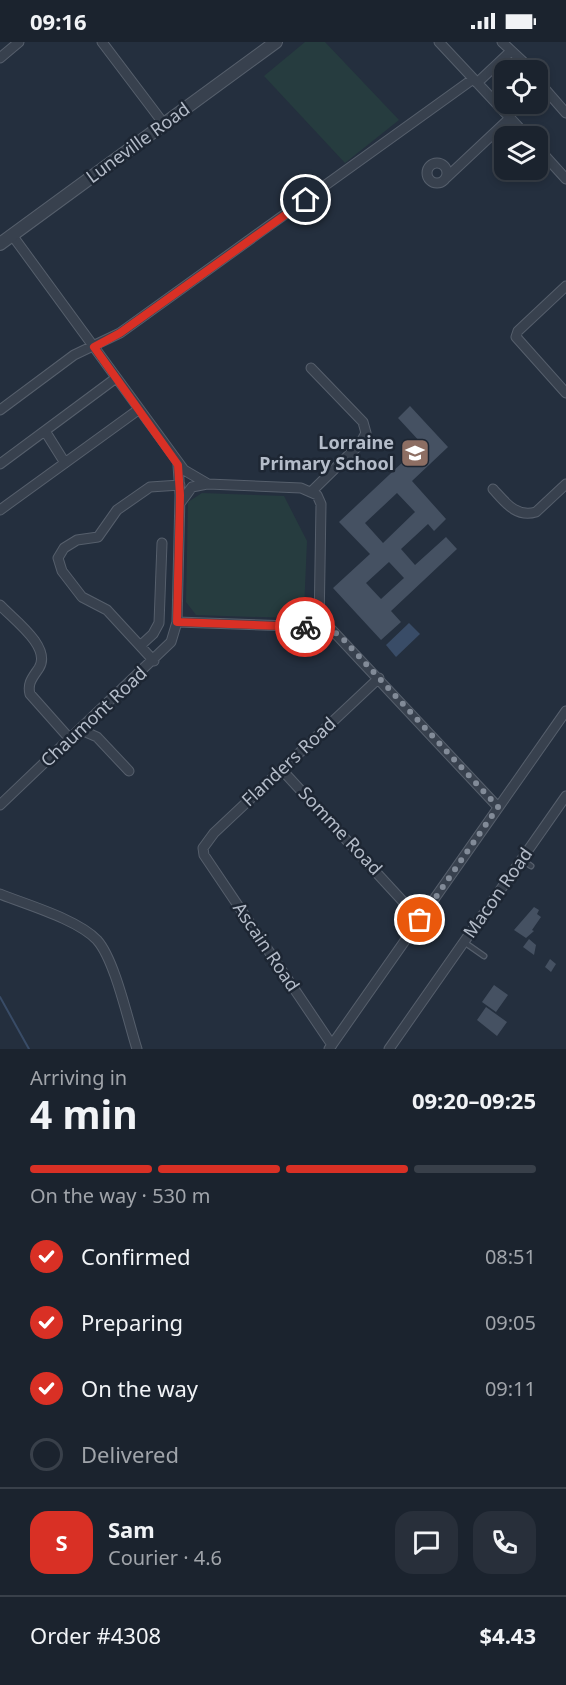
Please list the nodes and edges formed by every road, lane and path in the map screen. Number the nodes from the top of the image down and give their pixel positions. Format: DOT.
graph roads {
  1 [pos="19,42"];
  2 [pos="102,42"];
  3 [pos="276,42"];
  4 [pos="439,42"];
  5 [pos="502,42"];
  6 [pos="511,51"];
  7 [pos="0,58"];
  8 [pos="521,60"];
  9 [pos="475,81"];
  10 [pos="548,93"];
  11 [pos="566,113"];
  12 [pos="510,118"];
  13 [pos="164,124"];
  14 [pos="518,126"];
  15 [pos="548,159"];
  16 [pos="446,178"];
  17 [pos="566,179"];
  18 [pos="12,235"];
  19 [pos="0,244"];
  20 [pos="566,286"];
  21 [pos="94,347"];
  22 [pos="311,368"];
  23 [pos="116,378"];
  24 [pos="566,393"];
  25 [pos="0,410"];
  26 [pos="138,410"];
  27 [pos="45,431"];
  28 [pos="65,463"];
  29 [pos="0,464"];
  30 [pos="178,465"];
  31 [pos="208,484"];
  32 [pos="566,484"];
  33 [pos="180,485"];
  34 [pos="493,489"];
  35 [pos="312,491"];
  36 [pos="180,504"];
  37 [pos="0,510"];
  38 [pos="162,543"];
  39 [pos="0,605"];
  40 [pos="177,622"];
  41 [pos="319,627"];
  42 [pos="141,645"];
  43 [pos="154,661"];
  44 [pos="379,678"];
  45 [pos="566,711"];
  46 [pos="81,730"];
  47 [pos="70,739"];
  48 [pos="282,770"];
  49 [pos="129,771"];
  50 [pos="566,797"];
  51 [pos="0,805"];
  52 [pos="498,807"];
  53 [pos="203,848"];
  54 [pos="521,859"];
  55 [pos="531,866"];
  56 [pos="0,894"];
  57 [pos="420,920"];
  58 [pos="464,942"];
  59 [pos="484,956"];
  60 [pos="330,1047"];
  61 [pos="137,1049"];
  62 [pos="389,1049"];
  1 -- 7 [label="street"];
  2 -- 13 [label="street"];
  3 -- 13 [label="street, Luneville Road"];
  4 -- 9 [label="street"];
  5 -- 6 [label="street"];
  6 -- 8 [label="street"];
  6 -- 9 [label="street"];
  9 -- 12 [label="street"];
  9 -- 21 [label="street"];
  10 -- 11 [label="street"];
  12 -- 14 [label="street"];
  12 -- 16 [label="street"];
  13 -- 18 [label="street, Luneville Road"];
  15 -- 17 [label="street"];
  18 -- 19 [label="street, Luneville Road"];
  18 -- 21 [label="street"];
  20 -- 24 [label="street"];
  21 -- 23 [label="street"];
  21 -- 25 [label="street"];
  22 -- 35 [label="street"];
  23 -- 26 [label="street"];
  23 -- 27 [label="street"];
  26 -- 28 [label="street"];
  26 -- 30 [label="street"];
  27 -- 28 [label="street"];
  27 -- 29 [label="street"];
  28 -- 37 [label="street"];
  30 -- 31 [label="street"];
  30 -- 33 [label="street"];
  31 -- 35 [label="street"];
  31 -- 36 [label="street"];
  32 -- 34 [label="street"];
  33 -- 36 [label="street"];
  33 -- 42 [label="street"];
  35 -- 41 [label="street"];
  36 -- 40 [label="street"];
  38 -- 42 [label="street"];
  39 -- 47 [label="street"];
  40 -- 41 [label="street"];
  40 -- 43 [label="street, Chaumont Road"];
  41 -- 44 [label="street"];
  42 -- 43 [label="street"];
  43 -- 46 [label="street, Chaumont Road"];
  44 -- 48 [label="street, Flanders Road"];
  44 -- 52 [label="street"];
  45 -- 52 [label="street"];
  46 -- 47 [label="street, Chaumont Road"];
  46 -- 49 [label="street"];
  47 -- 51 [label="street, Chaumont Road"];
  48 -- 53 [label="street, Flanders Road"];
  48 -- 57 [label="street, Somme Road"];
  50 -- 54 [label="street, Macon Road"];
  52 -- 57 [label="street"];
  53 -- 60 [label="street, Ascain Road"];
  54 -- 55 [label="lane"];
  54 -- 58 [label="street, Macon Road"];
  56 -- 61 [label="street"];
  57 -- 60 [label="street"];
  58 -- 59 [label="lane"];
  58 -- 62 [label="street, Macon Road"];
}
